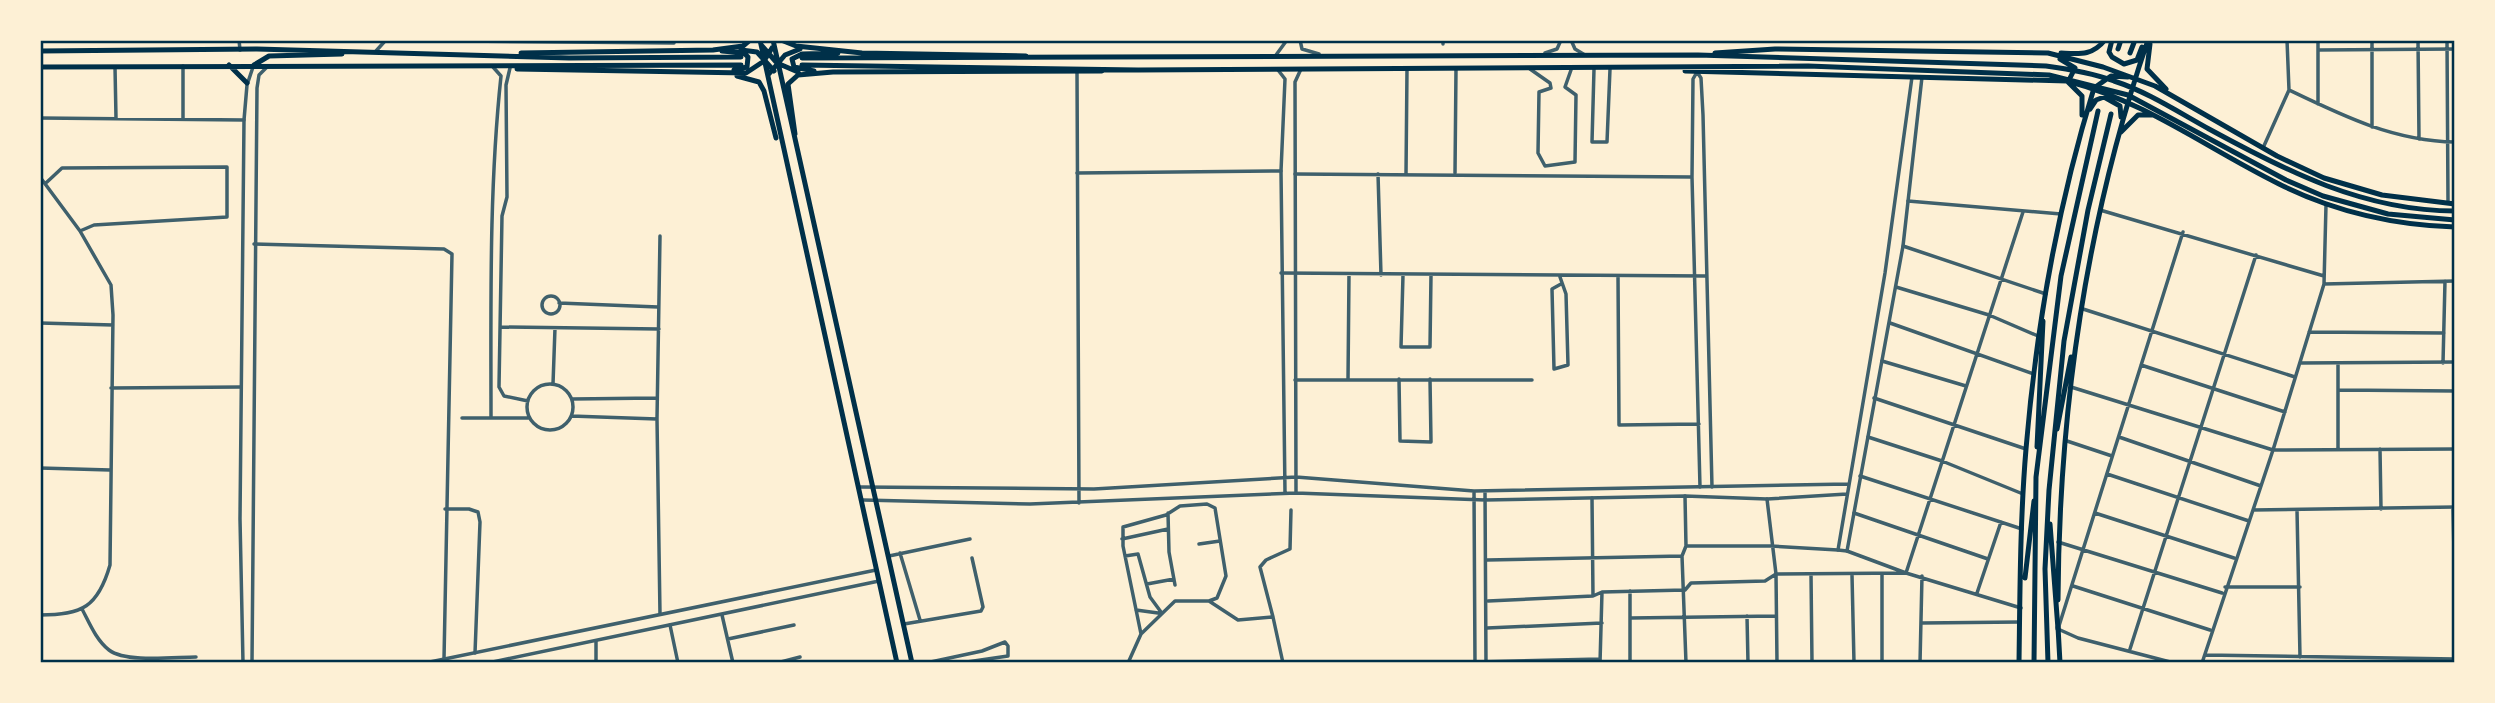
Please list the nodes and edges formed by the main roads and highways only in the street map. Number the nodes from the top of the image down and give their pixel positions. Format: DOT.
graph roads {
  1 [pos="750,40"];
  2 [pos="781,40"];
  3 [pos="2105,40"];
  4 [pos="2112,40"];
  5 [pos="2121,40"];
  6 [pos="2135,40"];
  7 [pos="2148,40"];
  8 [pos="760,42"];
  9 [pos="773,43"];
  10 [pos="2118,49"];
  11 [pos="713,50"];
  12 [pos="40,51"];
  13 [pos="352,52"];
  14 [pos="862,53"];
  15 [pos="2048,53"];
  16 [pos="2130,54"];
  17 [pos="770,55"];
  18 [pos="1698,55"];
  19 [pos="504,56"];
  20 [pos="741,57"];
  21 [pos="1036,58"];
  22 [pos="764,61"];
  23 [pos="777,63"];
  24 [pos="229,65"];
  25 [pos="254,65"];
  26 [pos="741,65"];
  27 [pos="40,67"];
  28 [pos="506,67"];
  29 [pos="772,69"];
  30 [pos="1138,69"];
  31 [pos="1663,69"];
  32 [pos="833,72"];
  33 [pos="713,73"];
  34 [pos="767,76"];
  35 [pos="779,76"];
  36 [pos="2135,78"];
  37 [pos="2067,81"];
  38 [pos="247,84"];
  39 [pos="2094,88"];
  40 [pos="2170,94"];
  41 [pos="2128,101"];
  42 [pos="2098,111"];
  43 [pos="2111,114"];
  44 [pos="2163,117"];
  45 [pos="2080,132"];
  46 [pos="2116,140"];
  47 [pos="796,148"];
  48 [pos="782,150"];
  49 [pos="2452,204"];
  50 [pos="2455,211"];
  51 [pos="2455,220"];
  52 [pos="2455,227"];
  53 [pos="2081,309"];
  54 [pos="2043,321"];
  55 [pos="2053,453"];
  56 [pos="2036,477"];
  57 [pos="2049,490"];
  58 [pos="2022,606"];
  59 [pos="2058,629"];
  60 [pos="897,663"];
  61 [pos="912,663"];
  62 [pos="2019,663"];
  63 [pos="2034,663"];
  64 [pos="2050,663"];
  65 [pos="2060,663"];
  1 -- 11 [label="main road"];
  2 -- 14 [label="main road"];
  3 -- 15 [label="main road"];
  4 -- 7 [label="main road"];
  5 -- 10 [label="main road"];
  6 -- 16 [label="main road"];
  7 -- 36 [label="main road"];
  7 -- 40 [label="main road"];
  8 -- 17 [label="main road"];
  8 -- 22 [label="main road"];
  9 -- 17 [label="main road"];
  9 -- 23 [label="main road"];
  11 -- 19 [label="main road"];
  11 -- 22 [label="main road"];
  11 -- 33 [label="main road"];
  12 -- 13 [label="main road"];
  13 -- 19 [label="main road"];
  13 -- 25 [label="main road"];
  14 -- 21 [label="main road"];
  14 -- 23 [label="main road"];
  14 -- 32 [label="main road"];
  15 -- 18 [label="main road"];
  15 -- 36 [label="main road"];
  15 -- 37 [label="main road"];
  17 -- 22 [label="main road"];
  17 -- 23 [label="main road"];
  18 -- 21 [label="main road"];
  18 -- 50 [label="main road"];
  19 -- 20 [label="main road"];
  21 -- 30 [label="main road"];
  22 -- 29 [label="main road"];
  22 -- 33 [label="main road"];
  22 -- 34 [label="main road"];
  23 -- 29 [label="main road"];
  23 -- 32 [label="main road"];
  23 -- 35 [label="main road"];
  24 -- 25 [label="main road"];
  24 -- 27 [label="main road"];
  24 -- 38 [label="main road"];
  25 -- 28 [label="main road"];
  26 -- 28 [label="main road"];
  28 -- 33 [label="main road"];
  29 -- 34 [label="main road"];
  29 -- 35 [label="main road"];
  30 -- 31 [label="main road"];
  30 -- 32 [label="main road"];
  31 -- 37 [label="main road"];
  31 -- 51 [label="main road"];
  32 -- 47 [label="main road"];
  33 -- 48 [label="main road"];
  34 -- 48 [label="main road"];
  35 -- 47 [label="main road"];
  36 -- 39 [label="main road"];
  36 -- 40 [label="main road"];
  36 -- 41 [label="main road"];
  37 -- 39 [label="main road"];
  37 -- 45 [label="main road"];
  39 -- 41 [label="main road"];
  39 -- 45 [label="main road"];
  40 -- 49 [label="main road"];
  41 -- 44 [label="main road"];
  41 -- 46 [label="main road"];
  42 -- 56 [label="main road"];
  43 -- 55 [label="main road"];
  44 -- 46 [label="main road"];
  44 -- 52 [label="main road"];
  45 -- 46 [label="main road"];
  45 -- 54 [label="main road"];
  46 -- 53 [label="main road"];
  47 -- 61 [label="main road"];
  48 -- 60 [label="main road"];
  53 -- 55 [label="main road"];
  53 -- 59 [label="main road"];
  54 -- 56 [label="main road"];
  54 -- 58 [label="main road"];
  55 -- 57 [label="main road"];
  56 -- 58 [label="main road"];
  56 -- 63 [label="main road"];
  57 -- 59 [label="main road"];
  57 -- 64 [label="main road"];
  58 -- 62 [label="main road"];
  59 -- 65 [label="main road"];
}
